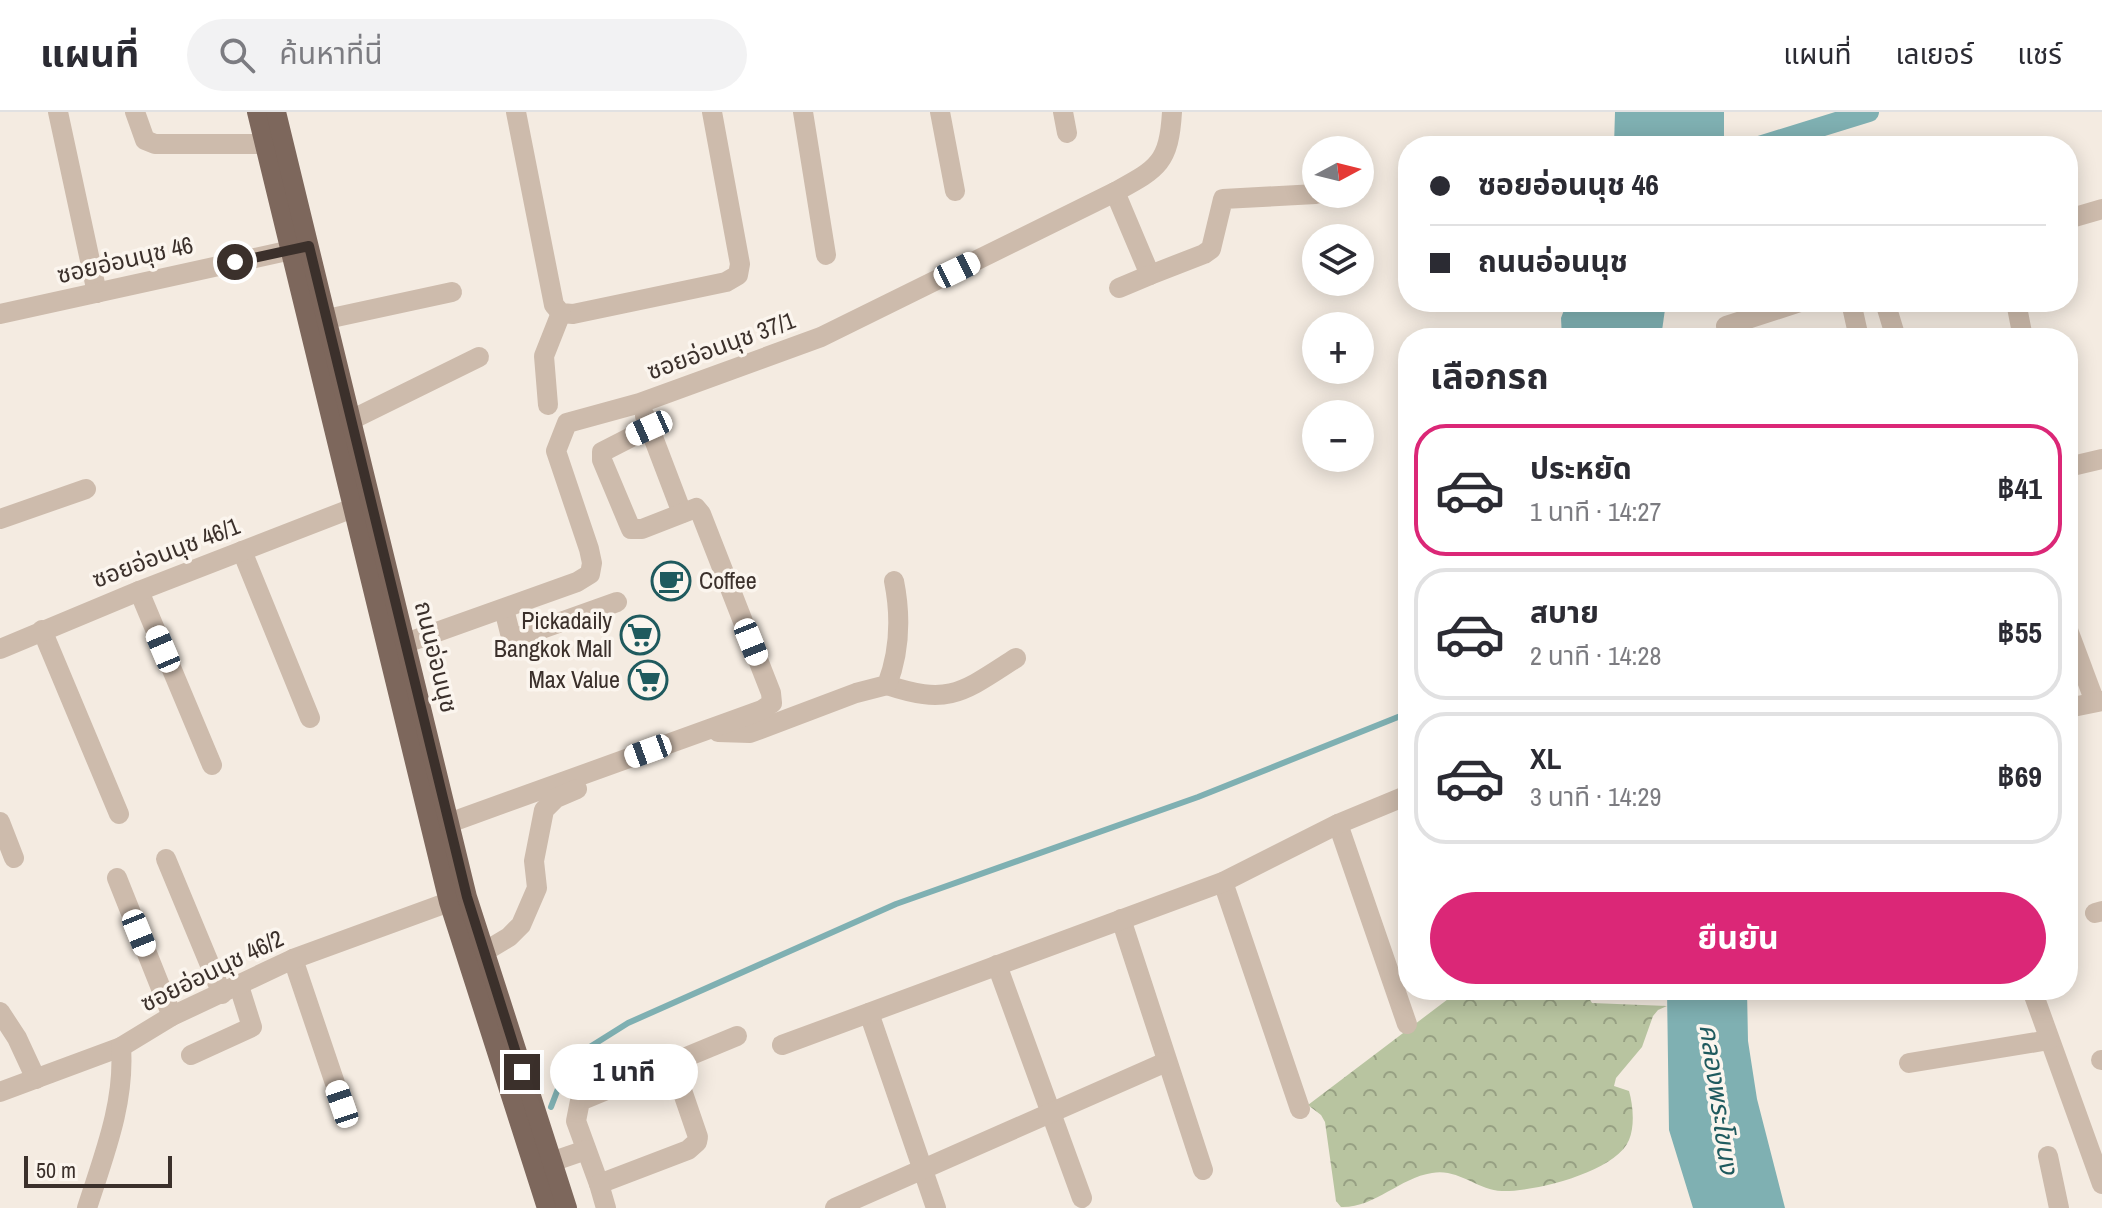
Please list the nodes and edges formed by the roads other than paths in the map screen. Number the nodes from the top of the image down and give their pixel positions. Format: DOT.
graph roads {
  1 [pos="58,112"];
  2 [pos="135,112"];
  3 [pos="257,112"];
  4 [pos="276,112"];
  5 [pos="516,112"];
  6 [pos="712,112"];
  7 [pos="803,112"];
  8 [pos="940,112"];
  9 [pos="1063,112"];
  10 [pos="1172,115"];
  11 [pos="1067,133"];
  12 [pos="274,144"];
  13 [pos="955,191"];
  14 [pos="1115,192"];
  15 [pos="1302,195"];
  16 [pos="2102,209"];
  17 [pos="2078,216"];
  18 [pos="300,248"];
  19 [pos="826,255"];
  20 [pos="1150,275"];
  21 [pos="1119,288"];
  22 [pos="452,292"];
  23 [pos="97,293"];
  24 [pos="1769,312"];
  25 [pos="561,313"];
  26 [pos="0,314"];
  27 [pos="327,319"];
  28 [pos="1726,326"];
  29 [pos="479,357"];
  30 [pos="640,403"];
  31 [pos="548,405"];
  32 [pos="351,420"];
  33 [pos="649,428"];
  34 [pos="2102,459"];
  35 [pos="2078,465"];
  36 [pos="86,489"];
  37 [pos="362,506"];
  38 [pos="682,513"];
  39 [pos="0,519"];
  40 [pos="242,551"];
  41 [pos="894,581"];
  42 [pos="139,591"];
  43 [pos="617,602"];
  44 [pos="504,609"];
  45 [pos="42,630"];
  46 [pos="406,643"];
  47 [pos="0,649"];
  48 [pos="2078,653"];
  49 [pos="1016,658"];
  50 [pos="887,685"];
  51 [pos="2099,702"];
  52 [pos="2078,706"];
  53 [pos="310,718"];
  54 [pos="212,765"];
  55 [pos="1398,799"];
  56 [pos="119,814"];
  57 [pos="0,822"];
  58 [pos="449,823"];
  59 [pos="1338,824"];
  60 [pos="14,858"];
  61 [pos="166,859"];
  62 [pos="117,878"];
  63 [pos="1223,882"];
  64 [pos="458,900"];
  65 [pos="1121,919"];
  66 [pos="484,952"];
  67 [pos="293,959"];
  68 [pos="997,965"];
  69 [pos="230,990"];
  70 [pos="1398,998"];
  71 [pos="1399,1000"];
  72 [pos="2035,1000"];
  73 [pos="0,1012"];
  74 [pos="869,1013"];
  75 [pos="172,1016"];
  76 [pos="1407,1024"];
  77 [pos="737,1036"];
  78 [pos="2049,1040"];
  79 [pos="782,1045"];
  80 [pos="121,1047"];
  81 [pos="191,1055"];
  82 [pos="1166,1062"];
  83 [pos="1909,1063"];
  84 [pos="673,1064"];
  85 [pos="36,1079"];
  86 [pos="0,1092"];
  87 [pos="342,1104"];
  88 [pos="1300,1109"];
  89 [pos="1049,1114"];
  90 [pos="586,1150"];
  91 [pos="2048,1156"];
  92 [pos="551,1162"];
  93 [pos="925,1169"];
  94 [pos="1203,1170"];
  95 [pos="599,1184"];
  96 [pos="2102,1184"];
  97 [pos="1082,1198"];
  98 [pos="87,1208"];
  99 [pos="547,1208"];
  100 [pos="567,1208"];
  101 [pos="606,1208"];
  102 [pos="835,1208"];
  103 [pos="936,1208"];
  104 [pos="2059,1208"];
  1 -- 23 [label="street"];
  2 -- 12 [label="street"];
  3 -- 12 [label="main road, ถนนอ่อนนุช"];
  4 -- 12 [label="main road, ถนนอ่อนนุช"];
  5 -- 25 [label="street"];
  6 -- 25 [label="street"];
  7 -- 19 [label="street"];
  8 -- 13 [label="street"];
  9 -- 11 [label="street"];
  10 -- 14 [label="street, ซอยอ่อนนุช 37/1"];
  12 -- 18 [label="main road, ถนนอ่อนนุช"];
  14 -- 20 [label="street"];
  14 -- 30 [label="street, ซอยอ่อนนุช 37/1"];
  15 -- 20 [label="street"];
  16 -- 17 [label="street"];
  18 -- 23 [label="street, ซอยอ่อนนุช 46"];
  18 -- 27 [label="main road, ถนนอ่อนนุช"];
  18 -- 37 [label="main road, ถนนอ่อนนุช"];
  20 -- 21 [label="street"];
  22 -- 27 [label="street"];
  23 -- 26 [label="street, ซอยอ่อนนุช 46"];
  24 -- 28 [label="street"];
  25 -- 31 [label="street"];
  27 -- 32 [label="main road, ถนนอ่อนนุช"];
  29 -- 32 [label="street"];
  30 -- 33 [label="street"];
  30 -- 44 [label="street, ซอยอ่อนนุช 37/1"];
  32 -- 37 [label="main road, ถนนอ่อนนุช"];
  33 -- 38 [label="street"];
  33 -- 38 [label="street"];
  34 -- 35 [label="street"];
  36 -- 39 [label="street"];
  37 -- 40 [label="street, ซอยอ่อนนุช 46/1"];
  37 -- 46 [label="main road, ถนนอ่อนนุช"];
  37 -- 64 [label="main road, ถนนอ่อนนุช"];
  38 -- 58 [label="street"];
  40 -- 42 [label="street, ซอยอ่อนนุช 46/1"];
  40 -- 53 [label="street"];
  41 -- 50 [label="street"];
  42 -- 45 [label="street, ซอยอ่อนนุช 46/1"];
  42 -- 54 [label="street"];
  43 -- 44 [label="street"];
  44 -- 46 [label="street, ซอยอ่อนนุช 37/1"];
  45 -- 47 [label="street, ซอยอ่อนนุช 46/1"];
  45 -- 56 [label="street"];
  46 -- 58 [label="main road, ถนนอ่อนนุช"];
  48 -- 51 [label="street"];
  49 -- 50 [label="street"];
  50 -- 66 [label="street"];
  51 -- 52 [label="street"];
  55 -- 59 [label="street"];
  57 -- 60 [label="street"];
  58 -- 64 [label="main road, ถนนอ่อนนุช"];
  59 -- 63 [label="street"];
  59 -- 70 [label="street"];
  61 -- 69 [label="street"];
  62 -- 75 [label="street"];
  63 -- 65 [label="street"];
  63 -- 88 [label="street"];
  64 -- 66 [label="main road, ถนนอ่อนนุช"];
  64 -- 67 [label="street, ซอยอ่อนนุช 46/2"];
  64 -- 99 [label="main road, ถนนอ่อนนุช"];
  65 -- 68 [label="street"];
  65 -- 82 [label="street"];
  66 -- 92 [label="main road, ถนนอ่อนนุช"];
  67 -- 69 [label="street, ซอยอ่อนนุช 46/2"];
  67 -- 87 [label="street"];
  68 -- 74 [label="street"];
  68 -- 89 [label="street"];
  69 -- 75 [label="street, ซอยอ่อนนุช 46/2"];
  69 -- 81 [label="street"];
  71 -- 76 [label="street"];
  72 -- 78 [label="street"];
  73 -- 85 [label="street"];
  74 -- 79 [label="street"];
  74 -- 93 [label="street"];
  75 -- 80 [label="street, ซอยอ่อนนุช 46/2"];
  77 -- 84 [label="street"];
  78 -- 83 [label="street"];
  78 -- 96 [label="street"];
  80 -- 85 [label="street, ซอยอ่อนนุช 46/2"];
  80 -- 98 [label="street"];
  82 -- 89 [label="street"];
  82 -- 94 [label="street"];
  84 -- 90 [label="street"];
  84 -- 95 [label="street"];
  85 -- 86 [label="street, ซอยอ่อนนุช 46/2"];
  89 -- 93 [label="street"];
  89 -- 97 [label="street"];
  90 -- 92 [label="street"];
  90 -- 95 [label="street"];
  91 -- 104 [label="street"];
  92 -- 100 [label="main road, ถนนอ่อนนุช"];
  93 -- 102 [label="street"];
  93 -- 103 [label="street"];
  95 -- 101 [label="street"];
}
